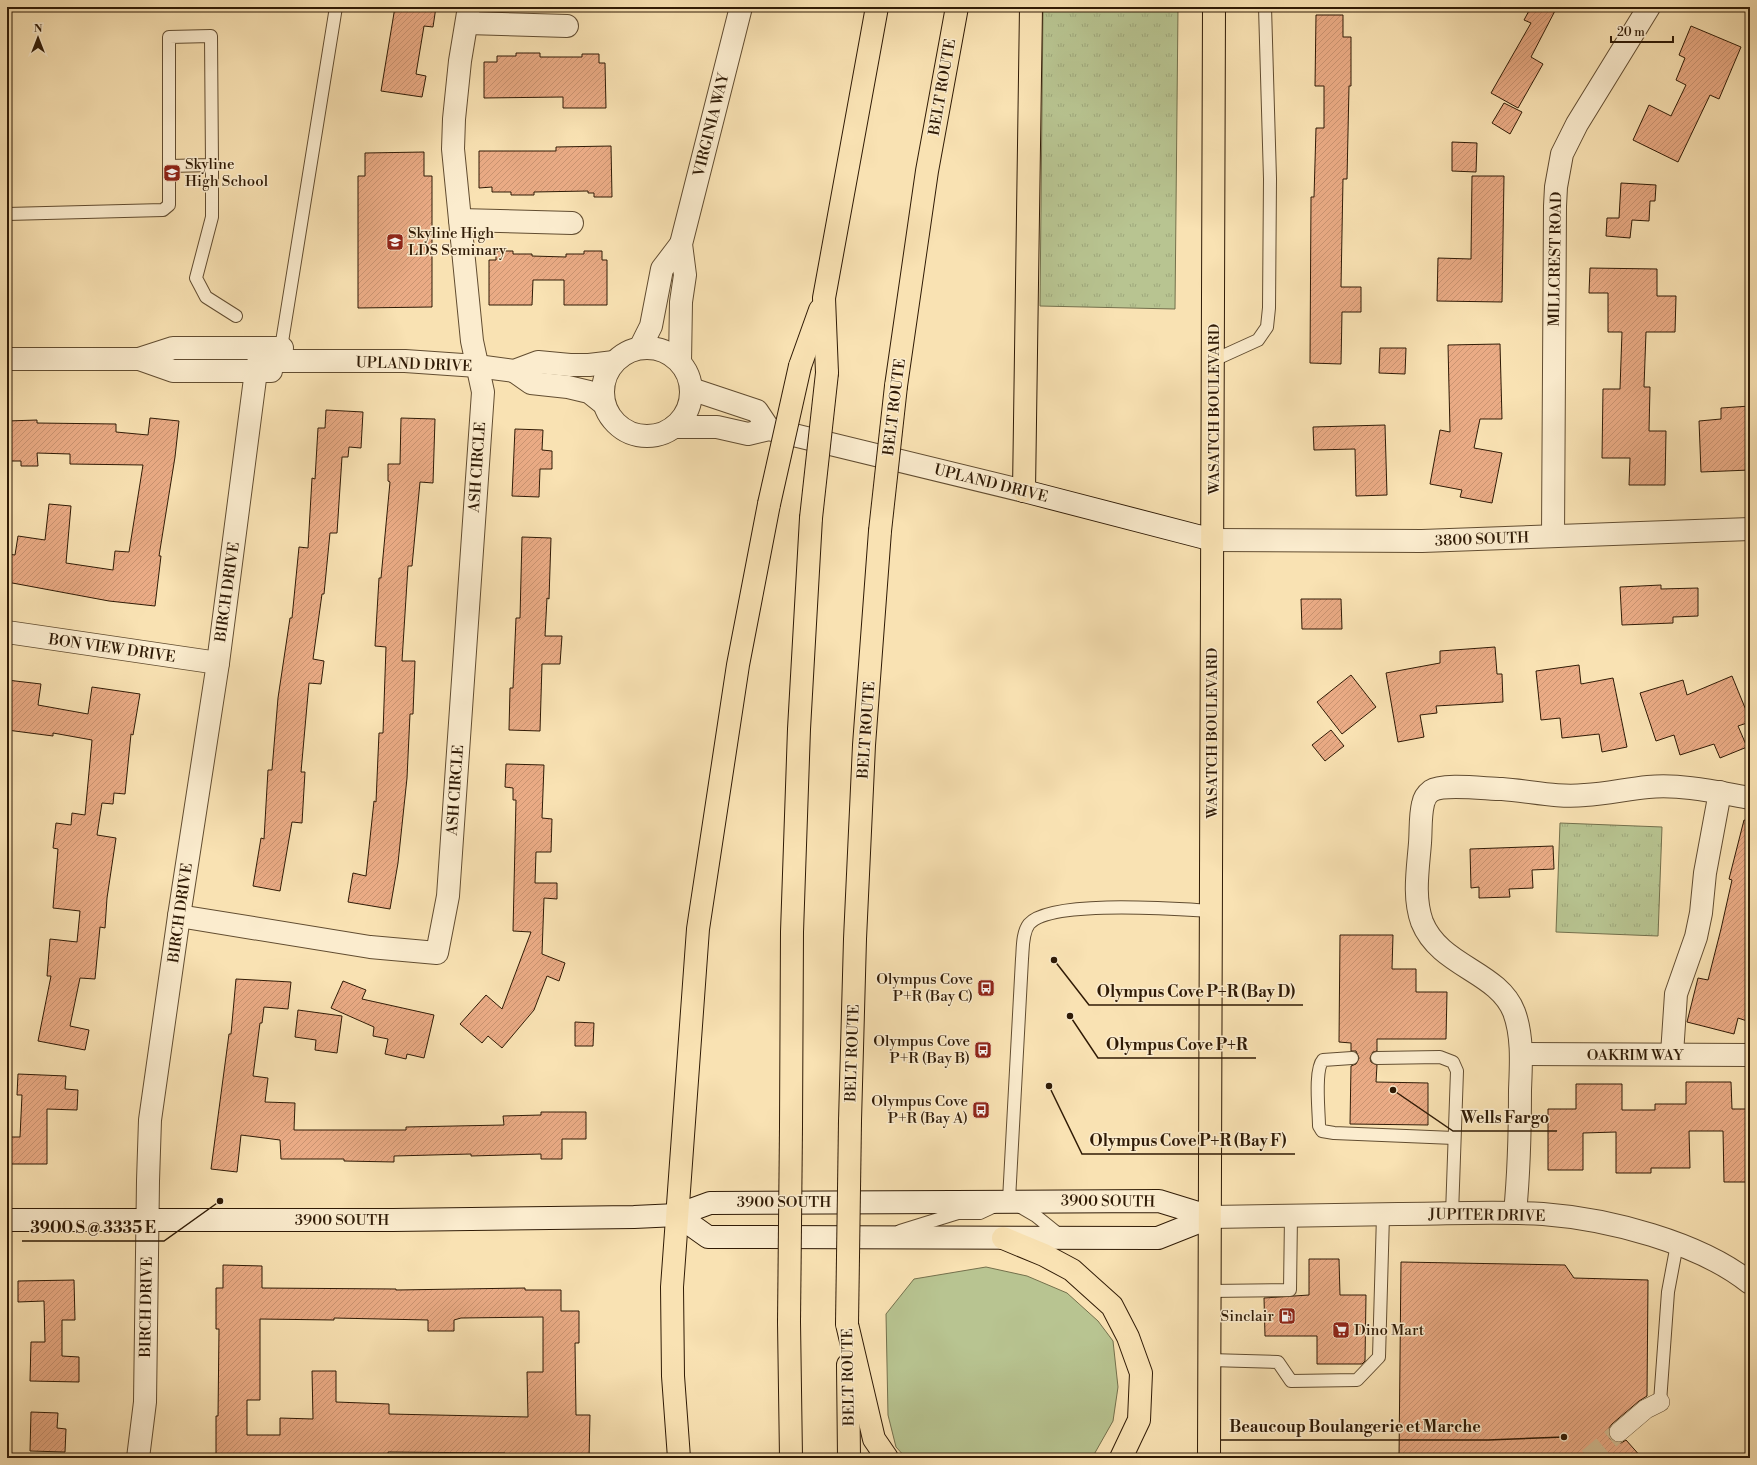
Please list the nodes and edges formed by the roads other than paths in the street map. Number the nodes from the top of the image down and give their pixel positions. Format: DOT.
graph roads {
  1 [pos="336,7"];
  2 [pos="741,7"];
  3 [pos="877,7"];
  4 [pos="957,7"];
  5 [pos="1031,7"];
  6 [pos="1214,7"];
  7 [pos="1265,7"];
  8 [pos="1649,7"];
  9 [pos="468,15"];
  10 [pos="567,26"];
  11 [pos="212,165"];
  12 [pos="169,166"];
  13 [pos="7,214"];
  14 [pos="460,220"];
  15 [pos="572,222"];
  16 [pos="681,244"];
  17 [pos="824,298"];
  18 [pos="236,316"];
  19 [pos="281,348"];
  20 [pos="640,348"];
  21 [pos="7,359"];
  22 [pos="138,359"];
  23 [pos="1214,360"];
  24 [pos="313,361"];
  25 [pos="614,362"];
  26 [pos="680,362"];
  27 [pos="477,366"];
  28 [pos="256,371"];
  29 [pos="514,371"];
  30 [pos="691,389"];
  31 [pos="604,404"];
  32 [pos="674,427"];
  33 [pos="769,429"];
  34 [pos="1024,491"];
  35 [pos="1750,529"];
  36 [pos="1553,536"];
  37 [pos="1213,540"];
  38 [pos="7,632"];
  39 [pos="218,663"];
  40 [pos="1720,792"];
  41 [pos="1750,798"];
  42 [pos="1212,910"];
  43 [pos="179,916"];
  44 [pos="1521,1054"];
  45 [pos="1672,1054"];
  46 [pos="1750,1055"];
  47 [pos="1352,1058"];
  48 [pos="1377,1058"];
  49 [pos="1454,1138"];
  50 [pos="1009,1200"];
  51 [pos="1515,1213"];
  52 [pos="1452,1214"];
  53 [pos="677,1215"];
  54 [pos="1383,1215"];
  55 [pos="1291,1216"];
  56 [pos="1211,1217"];
  57 [pos="7,1220"];
  58 [pos="148,1220"];
  59 [pos="876,1238"];
  60 [pos="1003,1238"];
  61 [pos="1064,1238"];
  62 [pos="1677,1244"];
  63 [pos="1750,1283"];
  64 [pos="1210,1291"];
  65 [pos="847,1324"];
  66 [pos="1210,1360"];
  67 [pos="1660,1402"];
  68 [pos="1619,1432"];
  69 [pos="138,1458"];
  70 [pos="679,1458"];
  71 [pos="791,1458"];
  72 [pos="849,1458"];
  73 [pos="887,1458"];
  74 [pos="1121,1458"];
  75 [pos="1209,1458"];
  1 -- 19 [label="lane"];
  2 -- 16 [label="street, VIRGINIA WAY"];
  3 -- 17 [label="main road"];
  4 -- 65 [label="main road, BELT ROUTE, bridge"];
  5 -- 34 [label="main road"];
  6 -- 23 [label="main road, WASATCH BOULEVARD"];
  7 -- 23 [label="lane"];
  8 -- 36 [label="street, MILLCREST ROAD"];
  9 -- 10 [label="street"];
  9 -- 14 [label="street"];
  11 -- 12 [label="lane"];
  11 -- 12 [label="lane"];
  11 -- 18 [label="lane"];
  12 -- 13 [label="lane"];
  14 -- 15 [label="street"];
  14 -- 27 [label="street"];
  16 -- 20 [label="street, VIRGINIA WAY"];
  16 -- 26 [label="street, VIRGINIA WAY"];
  17 -- 53 [label="main road, bridge"];
  17 -- 71 [label="main road, bridge"];
  19 -- 22 [label="street"];
  19 -- 24 [label="street"];
  20 -- 25 [label="street"];
  20 -- 26 [label="street"];
  21 -- 22 [label="street"];
  22 -- 28 [label="street"];
  23 -- 37 [label="main road, WASATCH BOULEVARD"];
  24 -- 27 [label="street, UPLAND DRIVE"];
  24 -- 28 [label="street, UPLAND DRIVE"];
  25 -- 29 [label="street, UPLAND DRIVE"];
  25 -- 31 [label="street"];
  26 -- 30 [label="street"];
  27 -- 29 [label="street, UPLAND DRIVE"];
  27 -- 43 [label="street, ASH CIRCLE"];
  28 -- 39 [label="street, BIRCH DRIVE"];
  29 -- 31 [label="street, UPLAND DRIVE"];
  30 -- 32 [label="street"];
  30 -- 33 [label="street"];
  31 -- 32 [label="street"];
  32 -- 33 [label="street, UPLAND DRIVE"];
  33 -- 34 [label="street, UPLAND DRIVE"];
  34 -- 37 [label="street, UPLAND DRIVE"];
  35 -- 36 [label="street, 3800 SOUTH"];
  36 -- 37 [label="street, 3800 SOUTH"];
  37 -- 42 [label="main road, WASATCH BOULEVARD"];
  38 -- 39 [label="street, BON VIEW DRIVE"];
  39 -- 43 [label="street, BIRCH DRIVE"];
  40 -- 41 [label="street"];
  40 -- 44 [label="street"];
  40 -- 45 [label="street"];
  42 -- 50 [label="lane"];
  42 -- 56 [label="main road, WASATCH BOULEVARD"];
  43 -- 58 [label="street, BIRCH DRIVE"];
  44 -- 45 [label="street, OAKRIM WAY"];
  44 -- 51 [label="street"];
  45 -- 46 [label="street, OAKRIM WAY"];
  47 -- 49 [label="lane"];
  48 -- 49 [label="lane"];
  49 -- 52 [label="lane"];
  50 -- 53 [label="street, 3900 SOUTH"];
  50 -- 56 [label="street, 3900 SOUTH"];
  50 -- 59 [label="lane"];
  50 -- 61 [label="lane"];
  51 -- 52 [label="street, JUPITER DRIVE"];
  51 -- 62 [label="street, JUPITER DRIVE"];
  52 -- 54 [label="street, JUPITER DRIVE"];
  53 -- 58 [label="street, 3900 SOUTH"];
  53 -- 59 [label="street"];
  53 -- 70 [label="main road"];
  54 -- 55 [label="street, JUPITER DRIVE"];
  54 -- 66 [label="lane"];
  55 -- 56 [label="street, JUPITER DRIVE"];
  55 -- 64 [label="lane"];
  56 -- 61 [label="street"];
  56 -- 64 [label="main road, WASATCH BOULEVARD"];
  57 -- 58 [label="street, 3900 SOUTH"];
  58 -- 69 [label="street, BIRCH DRIVE"];
  59 -- 60 [label="street"];
  60 -- 61 [label="street"];
  60 -- 74 [label="main road"];
  62 -- 63 [label="street, JUPITER DRIVE"];
  62 -- 67 [label="lane"];
  64 -- 66 [label="main road, WASATCH BOULEVARD"];
  65 -- 72 [label="main road, BELT ROUTE"];
  65 -- 73 [label="main road"];
  66 -- 75 [label="main road, WASATCH BOULEVARD"];
  67 -- 68 [label="street"];
}
